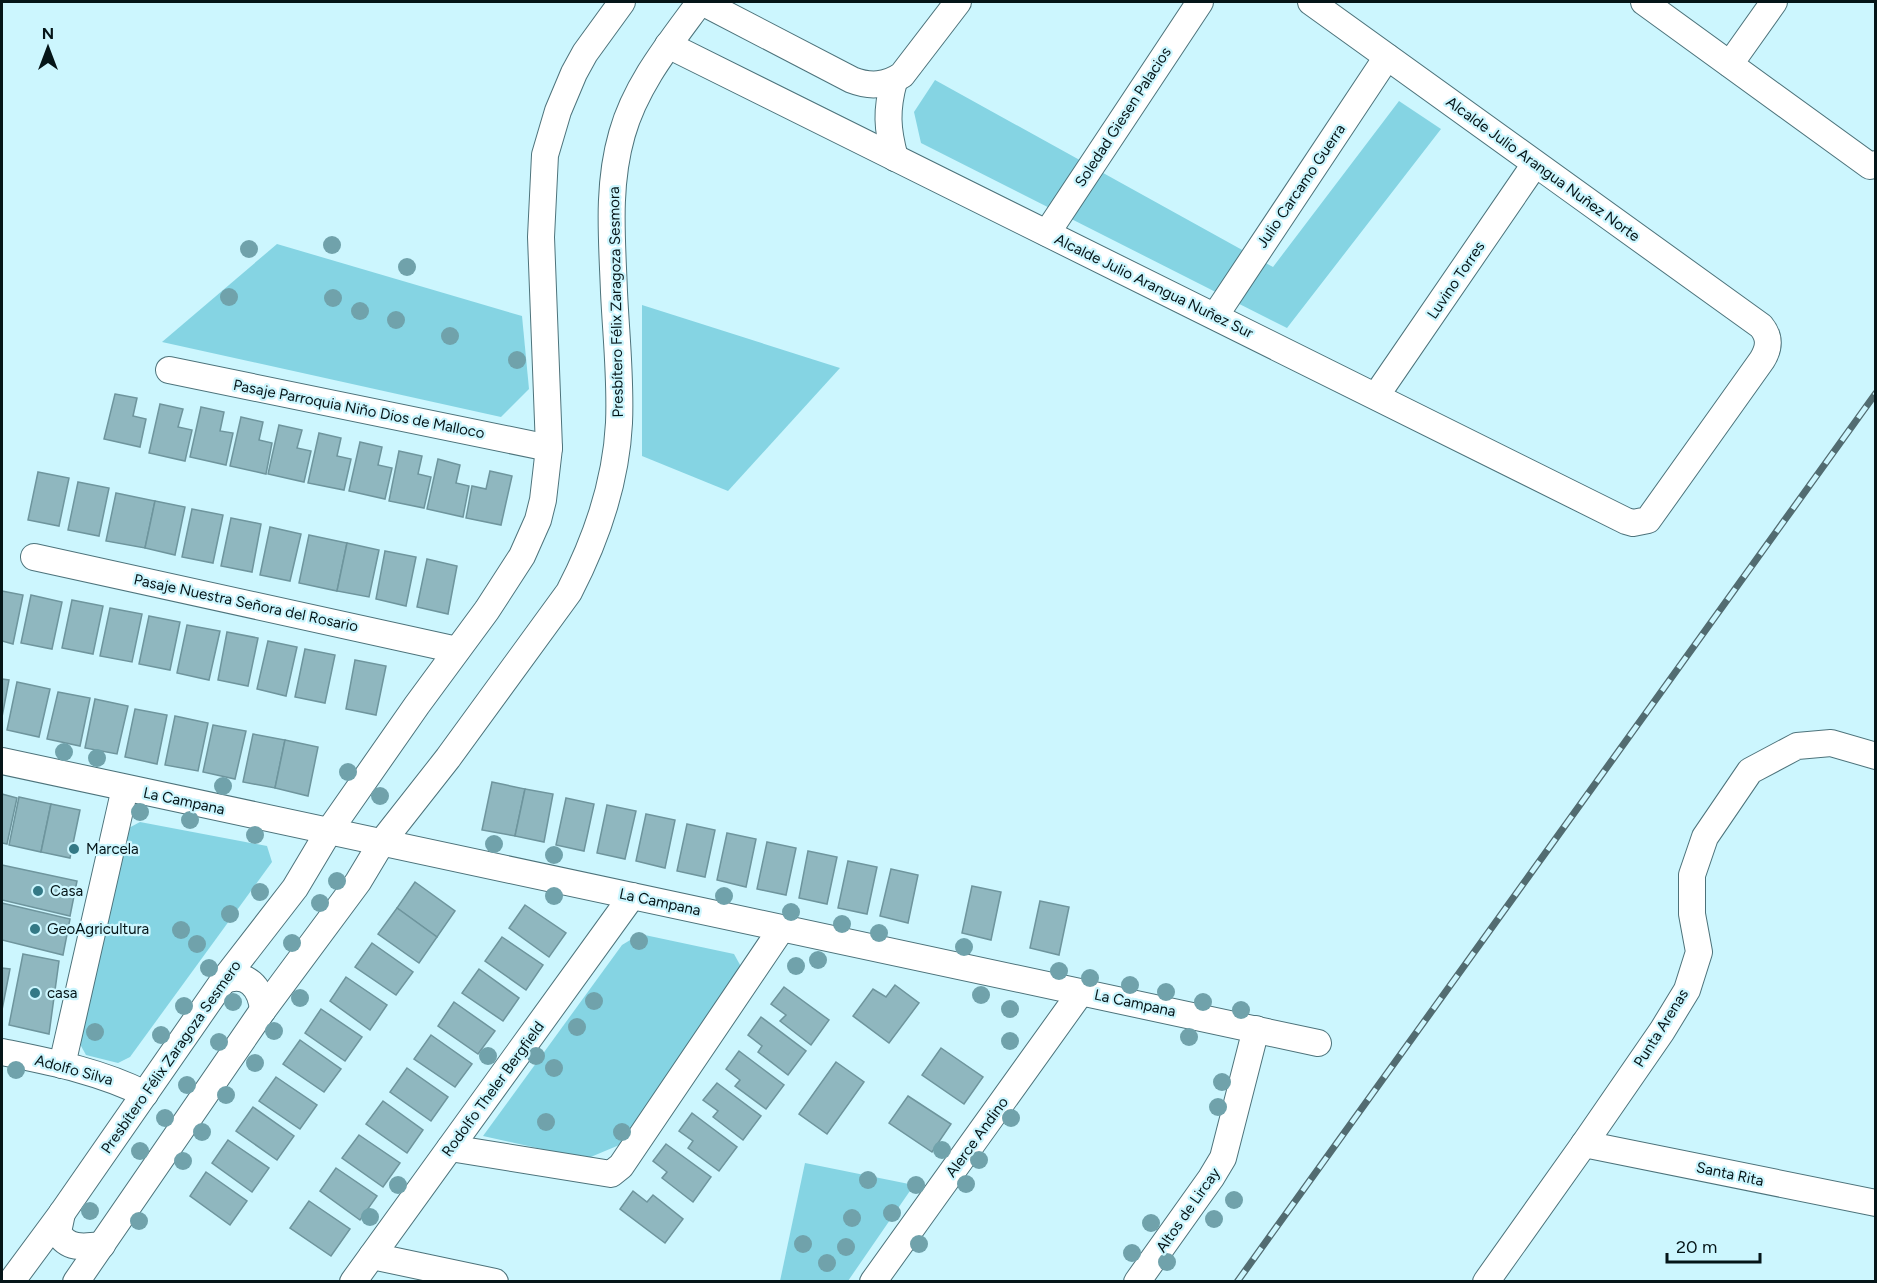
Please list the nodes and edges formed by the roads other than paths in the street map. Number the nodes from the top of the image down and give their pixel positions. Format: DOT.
graph roads {
  1 [pos="621,2"];
  2 [pos="701,2"];
  3 [pos="958,2"];
  4 [pos="1200,2"];
  5 [pos="1311,2"];
  6 [pos="1644,2"];
  7 [pos="1774,2"];
  8 [pos="668,45"];
  9 [pos="1387,57"];
  10 [pos="1730,64"];
  11 [pos="894,81"];
  12 [pos="895,158"];
  13 [pos="1535,164"];
  14 [pos="1875,164"];
  15 [pos="1047,233"];
  16 [pos="1215,316"];
  17 [pos="169,370"];
  18 [pos="1376,396"];
  19 [pos="549,448"];
  20 [pos="1641,523"];
  21 [pos="34,557"];
  22 [pos="457,650"];
  23 [pos="1875,756"];
  24 [pos="2,761"];
  25 [pos="124,788"];
  26 [pos="329,831"];
  27 [pos="382,842"];
  28 [pos="632,896"];
  29 [pos="782,928"];
  30 [pos="223,981"];
  31 [pos="1081,992"];
  32 [pos="263,1010"];
  33 [pos="1256,1029"];
  34 [pos="1318,1042"];
  35 [pos="2,1052"];
  36 [pos="63,1065"];
  37 [pos="145,1094"];
  38 [pos="1584,1144"];
  39 [pos="450,1148"];
  40 [pos="1875,1203"];
  41 [pos="62,1213"];
  42 [pos="102,1245"];
  43 [pos="372,1256"];
  44 [pos="11,1281"];
  45 [pos="76,1281"];
  46 [pos="353,1281"];
  47 [pos="495,1281"];
  48 [pos="873,1281"];
  49 [pos="1137,1281"];
  50 [pos="1486,1281"];
  1 -- 19 [label="street"];
  2 -- 8 [label="street, Presbítero Félix Zaragoza Sesmora"];
  2 -- 11 [label="street"];
  3 -- 11 [label="street"];
  4 -- 15 [label="street, Soledad Giesen Palacios"];
  5 -- 9 [label="street, Alcalde Julio Arangua Nuñez Norte"];
  6 -- 10 [label="street"];
  7 -- 10 [label="street"];
  8 -- 12 [label="street, Alcalde Julio Arangua Nuñez Sur"];
  8 -- 27 [label="street, Presbítero Félix Zaragoza Sesmora"];
  9 -- 13 [label="street, Alcalde Julio Arangua Nuñez Norte"];
  9 -- 16 [label="street, Julio Carcamo Guerra"];
  10 -- 14 [label="street"];
  11 -- 12 [label="street"];
  12 -- 15 [label="street, Alcalde Julio Arangua Nuñez Sur"];
  13 -- 18 [label="street, Luvino Torres"];
  13 -- 20 [label="street, Alcalde Julio Arangua Nuñez Norte"];
  15 -- 16 [label="street, Alcalde Julio Arangua Nuñez Sur"];
  16 -- 18 [label="street, Alcalde Julio Arangua Nuñez Sur"];
  17 -- 19 [label="street, Pasaje Parroquia Niño Dios de Malloco"];
  18 -- 20 [label="street, Alcalde Julio Arangua Nuñez Sur"];
  19 -- 22 [label="street"];
  21 -- 22 [label="street, Pasaje Nuestra Señora del Rosario"];
  22 -- 26 [label="street"];
  23 -- 38 [label="street, Punta Arenas"];
  24 -- 25 [label="street, La Campana"];
  25 -- 26 [label="street, La Campana"];
  25 -- 36 [label="street"];
  26 -- 27 [label="street, La Campana"];
  26 -- 30 [label="street, Presbítero Félix Zaragoza Sesmero"];
  27 -- 28 [label="street, La Campana"];
  27 -- 32 [label="street"];
  28 -- 29 [label="street, La Campana"];
  28 -- 39 [label="street, Rodolfo Theler Bergfield"];
  29 -- 31 [label="street, La Campana"];
  29 -- 39 [label="street"];
  30 -- 32 [label="street"];
  30 -- 37 [label="street, Presbítero Félix Zaragoza Sesmero"];
  31 -- 33 [label="street, La Campana"];
  31 -- 48 [label="street, Alerce Andino"];
  32 -- 42 [label="street"];
  33 -- 34 [label="street, La Campana"];
  33 -- 49 [label="street, Altos de Lircay"];
  35 -- 36 [label="street, Adolfo Silva"];
  36 -- 37 [label="street, Adolfo Silva"];
  37 -- 41 [label="street, Presbítero Félix Zaragoza Sesmero"];
  38 -- 40 [label="street, Santa Rita"];
  38 -- 50 [label="street, Punta Arenas"];
  39 -- 43 [label="street, Rodolfo Theler Bergfield"];
  41 -- 42 [label="street"];
  41 -- 44 [label="street, Presbítero Félix Zaragoza Sesmero"];
  42 -- 45 [label="street"];
  43 -- 46 [label="street, Rodolfo Theler Bergfield"];
  43 -- 47 [label="street"];
}
